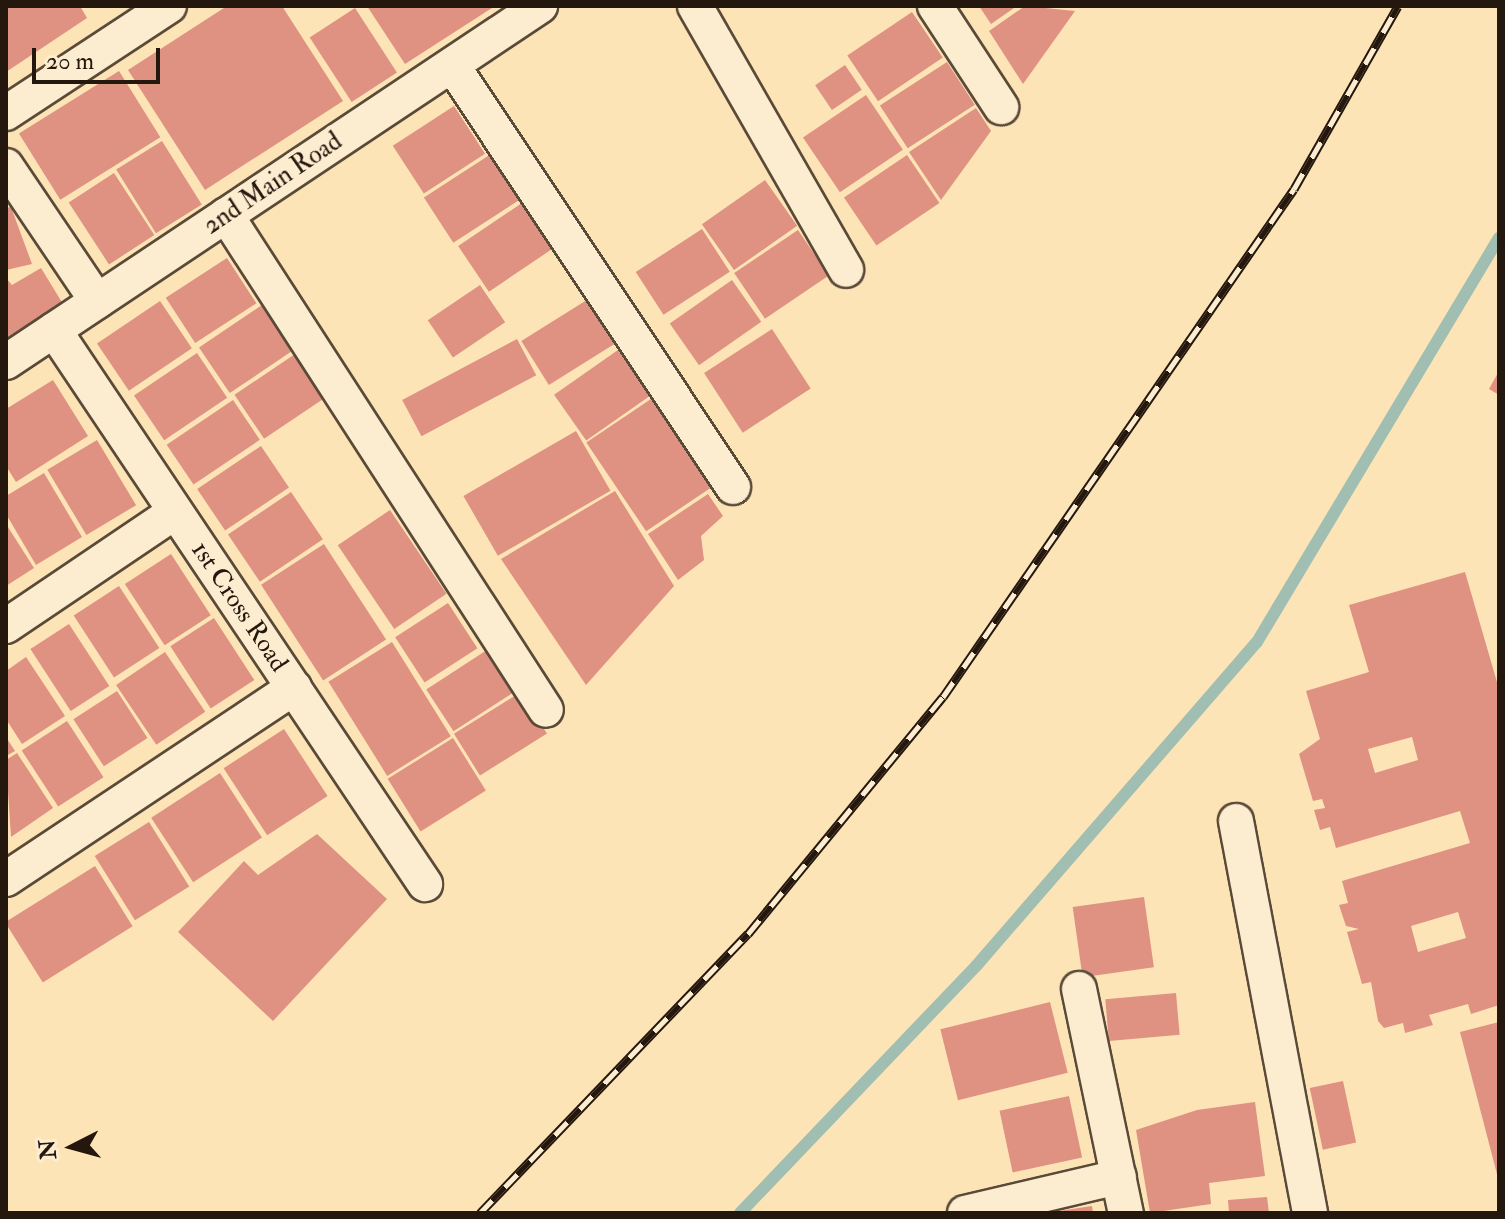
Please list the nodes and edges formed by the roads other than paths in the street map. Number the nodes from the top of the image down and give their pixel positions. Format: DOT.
graph roads {
  1 [pos="169,6"];
  2 [pos="540,6"];
  3 [pos="695,6"];
  4 [pos="935,6"];
  5 [pos="452,65"];
  6 [pos="1001,107"];
  7 [pos="6,113"];
  8 [pos="6,166"];
  9 [pos="226,215"];
  10 [pos="846,270"];
  11 [pos="97,301"];
  12 [pos="54,330"];
  13 [pos="6,362"];
  14 [pos="733,487"];
  15 [pos="175,512"];
  16 [pos="6,626"];
  17 [pos="294,688"];
  18 [pos="546,710"];
  19 [pos="1236,821"];
  20 [pos="6,879"];
  21 [pos="425,884"];
  22 [pos="1079,989"];
  23 [pos="1119,1177"];
  24 [pos="1309,1203"];
  25 [pos="965,1213"];
  26 [pos="1126,1213"];
  1 -- 7 [label="street"];
  2 -- 5 [label="street, 2nd Main Road"];
  3 -- 10 [label="street"];
  4 -- 6 [label="street"];
  5 -- 9 [label="street, 2nd Main Road"];
  5 -- 14 [label="street"];
  8 -- 11 [label="street"];
  9 -- 11 [label="street, 2nd Main Road"];
  9 -- 18 [label="street"];
  11 -- 12 [label="street, 2nd Main Road"];
  12 -- 13 [label="street, 2nd Main Road"];
  12 -- 15 [label="street, 1st Cross Road"];
  15 -- 16 [label="street"];
  15 -- 17 [label="street, 1st Cross Road"];
  17 -- 20 [label="street"];
  17 -- 21 [label="street, 1st Cross Road"];
  19 -- 24 [label="street"];
  22 -- 23 [label="street"];
  23 -- 25 [label="street"];
  23 -- 26 [label="street"];
}
